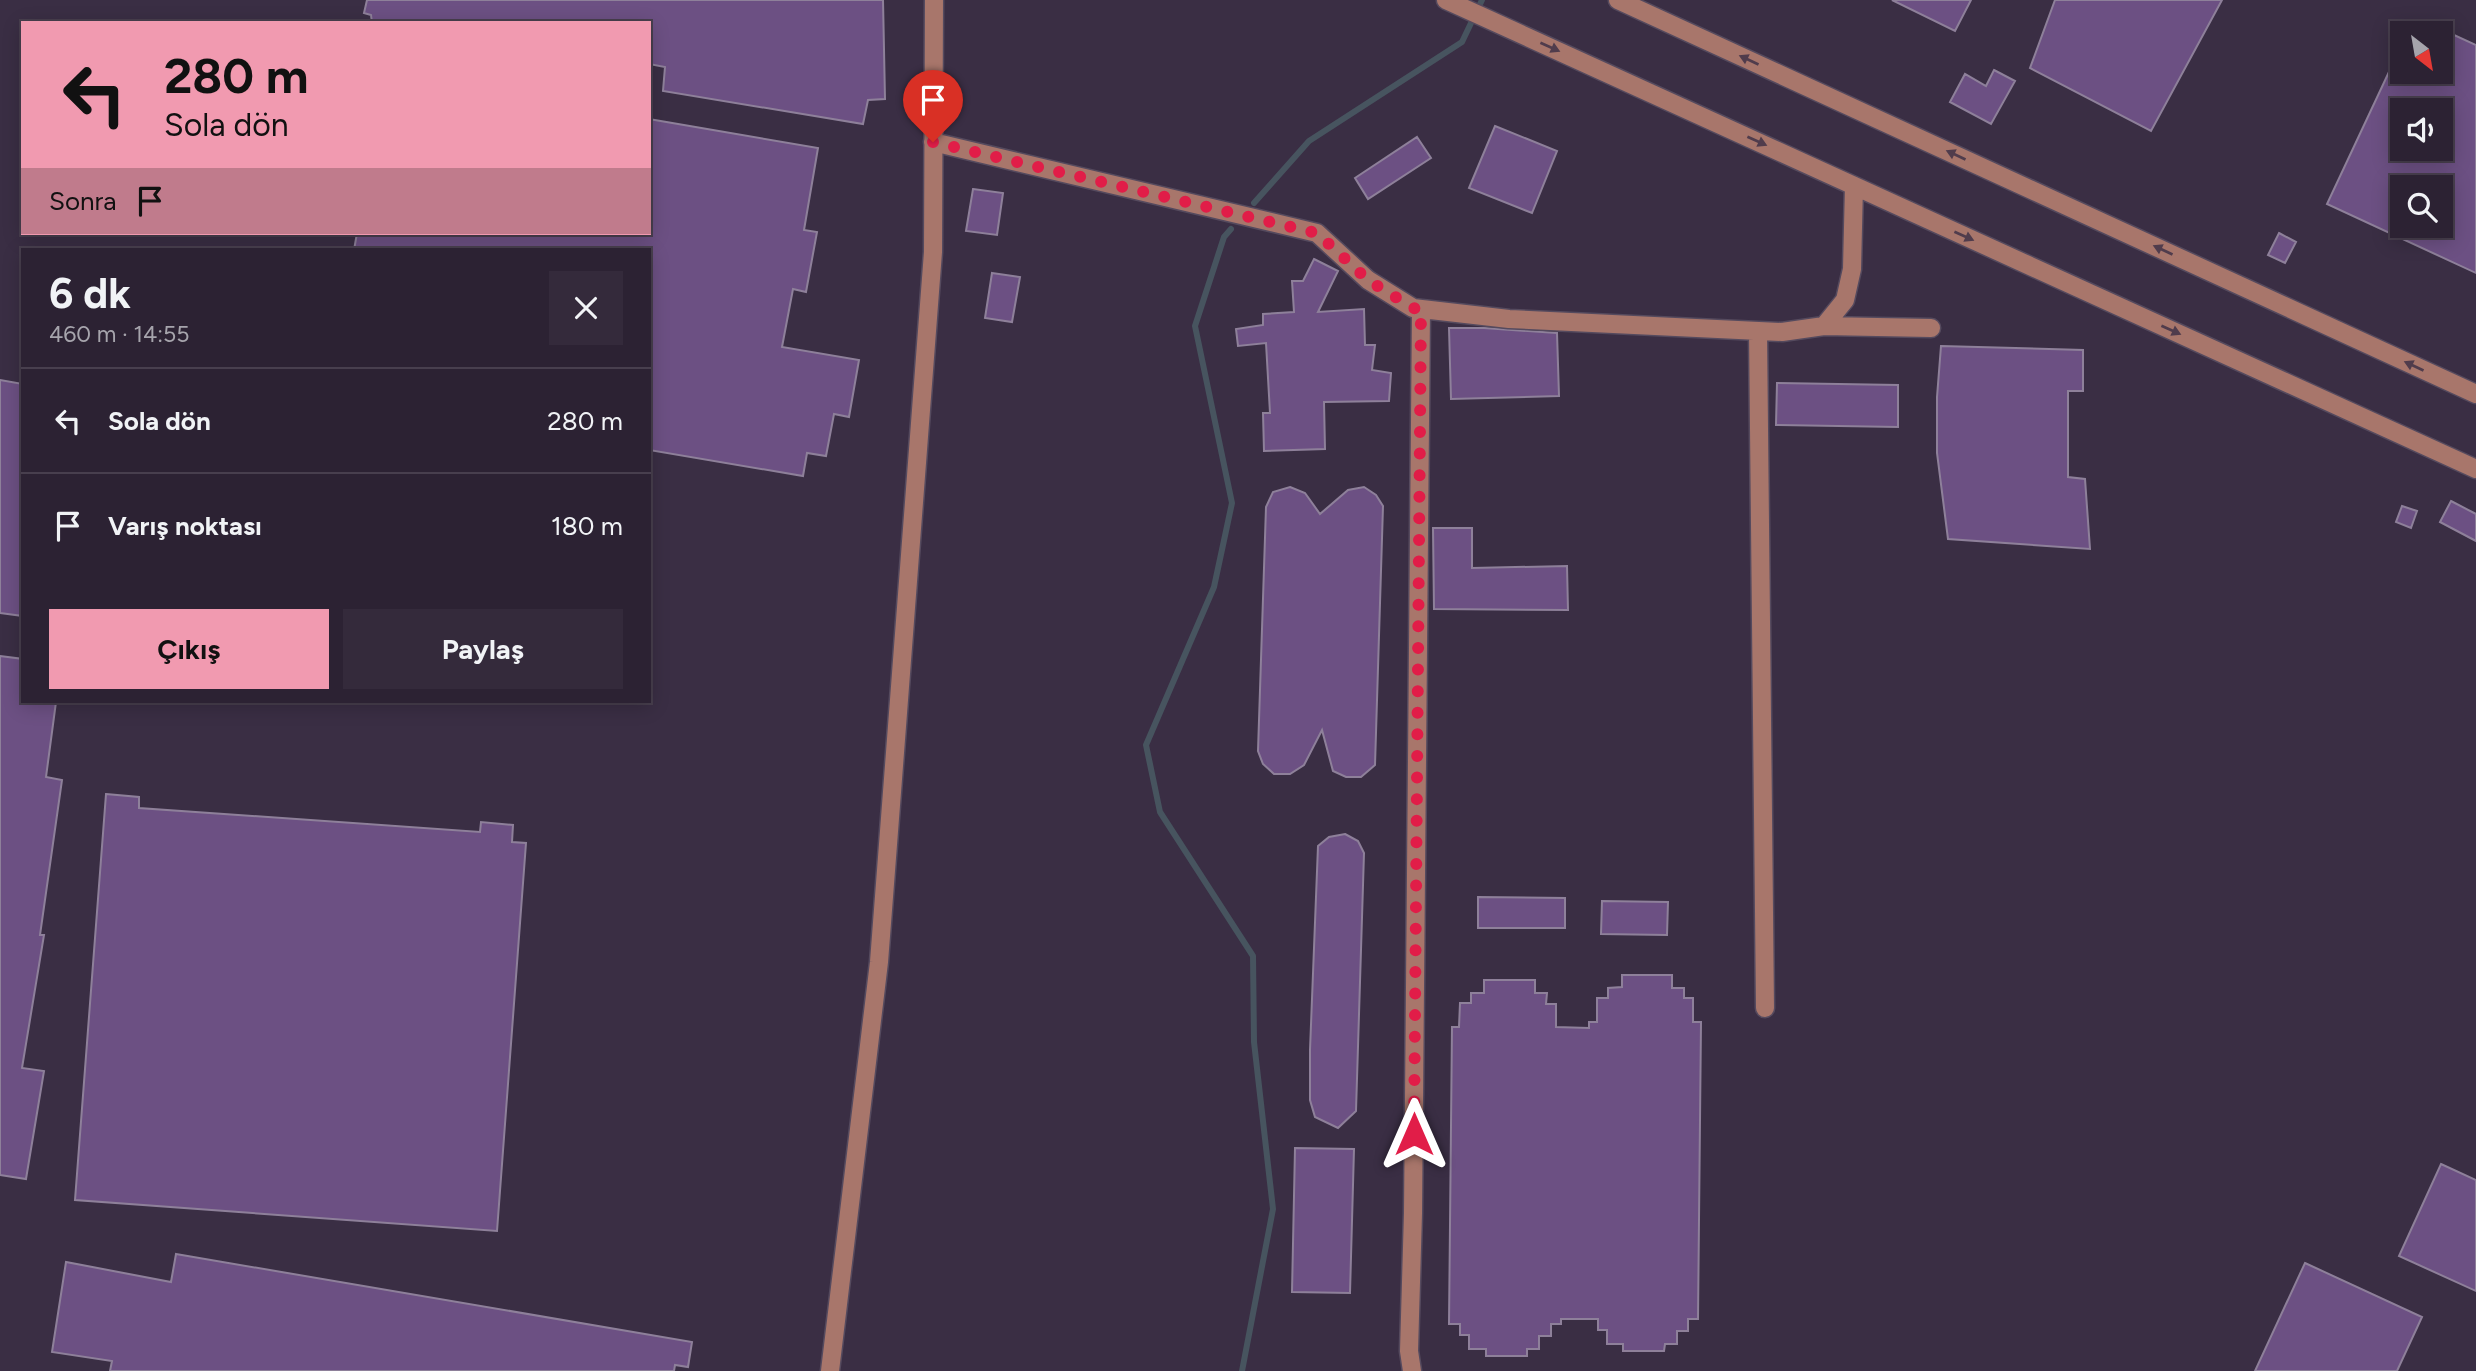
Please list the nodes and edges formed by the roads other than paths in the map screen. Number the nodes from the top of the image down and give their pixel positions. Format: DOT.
graph roads {
  1 [pos="934,0"];
  2 [pos="1446,0"];
  3 [pos="1618,0"];
  4 [pos="933,142"];
  5 [pos="1854,186"];
  6 [pos="1421,309"];
  7 [pos="1824,326"];
  8 [pos="1931,328"];
  9 [pos="1758,331"];
  10 [pos="2476,394"];
  11 [pos="2476,469"];
  12 [pos="1765,1008"];
  13 [pos="831,1371"];
  14 [pos="1412,1371"];
  1 -- 4 [label="street"];
  2 -- 5 [label="street, one-way"];
  10 -- 3 [label="street, one-way"];
  4 -- 6 [label="street"];
  4 -- 13 [label="street"];
  5 -- 7 [label="street"];
  5 -- 11 [label="street, one-way"];
  6 -- 9 [label="street"];
  6 -- 14 [label="street"];
  7 -- 8 [label="street"];
  7 -- 9 [label="street"];
  9 -- 12 [label="street"];
}
